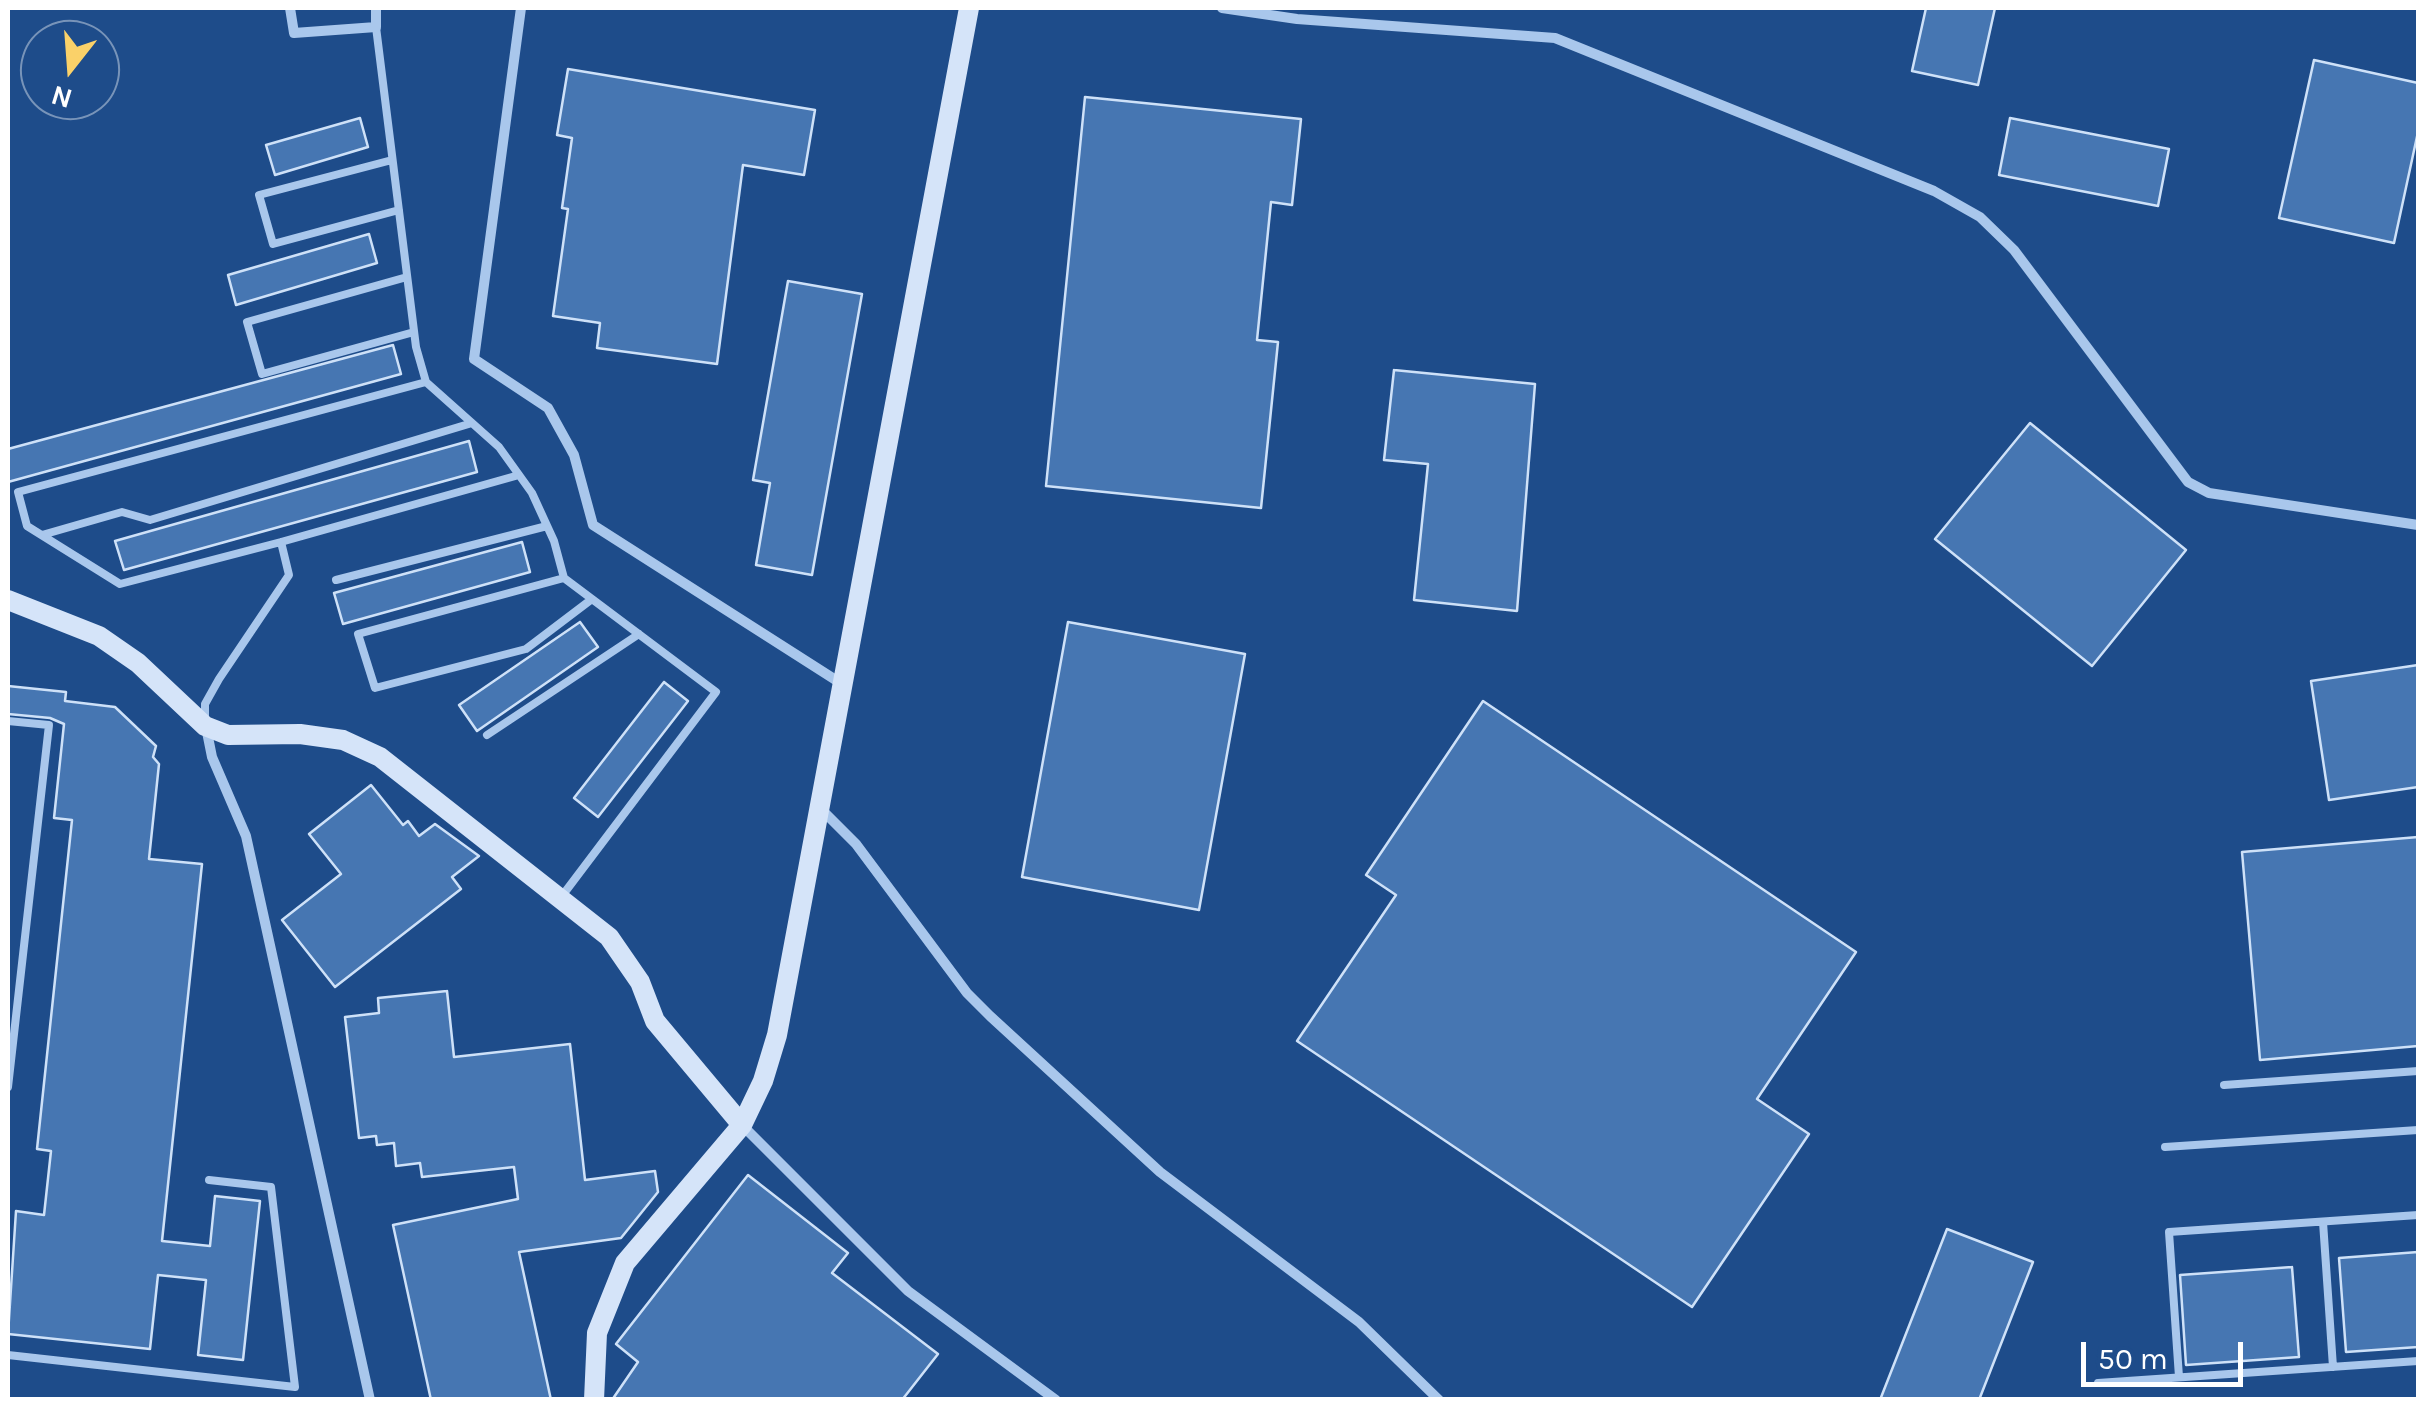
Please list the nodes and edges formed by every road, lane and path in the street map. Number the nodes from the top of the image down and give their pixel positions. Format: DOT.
graph roads {
  1 [pos="290,8"];
  2 [pos="376,8"];
  3 [pos="521,8"];
  4 [pos="969,8"];
  5 [pos="1222,8"];
  6 [pos="376,27"];
  7 [pos="392,160"];
  8 [pos="398,210"];
  9 [pos="407,277"];
  10 [pos="414,332"];
  11 [pos="426,382"];
  12 [pos="472,423"];
  13 [pos="519,476"];
  14 [pos="2418,525"];
  15 [pos="547,526"];
  16 [pos="42,535"];
  17 [pos="281,542"];
  18 [pos="564,578"];
  19 [pos="336,580"];
  20 [pos="592,599"];
  21 [pos="8,600"];
  22 [pos="639,634"];
  23 [pos="843,685"];
  24 [pos="8,721"];
  25 [pos="206,726"];
  26 [pos="487,735"];
  27 [pos="820,808"];
  28 [pos="560,898"];
  29 [pos="2418,1071"];
  30 [pos="2224,1085"];
  31 [pos="8,1087"];
  32 [pos="742,1125"];
  33 [pos="2418,1130"];
  34 [pos="2165,1146"];
  35 [pos="209,1180"];
  36 [pos="2418,1215"];
  37 [pos="2323,1222"];
  38 [pos="8,1355"];
  39 [pos="2418,1361"];
  40 [pos="2333,1367"];
  41 [pos="2180,1377"];
  42 [pos="2098,1383"];
  43 [pos="370,1400"];
  44 [pos="594,1400"];
  45 [pos="1056,1400"];
  46 [pos="1439,1400"];
  1 -- 6 [label="street"];
  2 -- 6 [label="street"];
  3 -- 23 [label="street"];
  4 -- 23 [label="street"];
  5 -- 14 [label="street"];
  6 -- 7 [label="lane"];
  7 -- 8 [label="lane"];
  7 -- 8 [label="lane"];
  8 -- 9 [label="lane"];
  9 -- 10 [label="lane"];
  9 -- 10 [label="lane"];
  10 -- 11 [label="lane"];
  11 -- 12 [label="lane"];
  11 -- 16 [label="lane"];
  12 -- 13 [label="lane"];
  12 -- 16 [label="lane"];
  13 -- 15 [label="lane"];
  13 -- 17 [label="lane"];
  15 -- 18 [label="lane"];
  15 -- 19 [label="lane"];
  16 -- 17 [label="lane"];
  17 -- 25 [label="lane"];
  18 -- 20 [label="lane"];
  18 -- 20 [label="lane"];
  20 -- 22 [label="lane"];
  21 -- 25 [label="street"];
  22 -- 26 [label="lane"];
  22 -- 28 [label="lane"];
  23 -- 27 [label="street"];
  24 -- 31 [label="lane"];
  25 -- 28 [label="street"];
  25 -- 43 [label="street"];
  27 -- 32 [label="street"];
  27 -- 46 [label="street"];
  28 -- 32 [label="street"];
  29 -- 30 [label="lane"];
  32 -- 44 [label="street"];
  32 -- 45 [label="street"];
  33 -- 34 [label="lane"];
  35 -- 38 [label="lane"];
  36 -- 37 [label="lane"];
  37 -- 40 [label="lane"];
  37 -- 41 [label="lane"];
  39 -- 40 [label="lane"];
  40 -- 41 [label="lane"];
  41 -- 42 [label="lane"];
}
